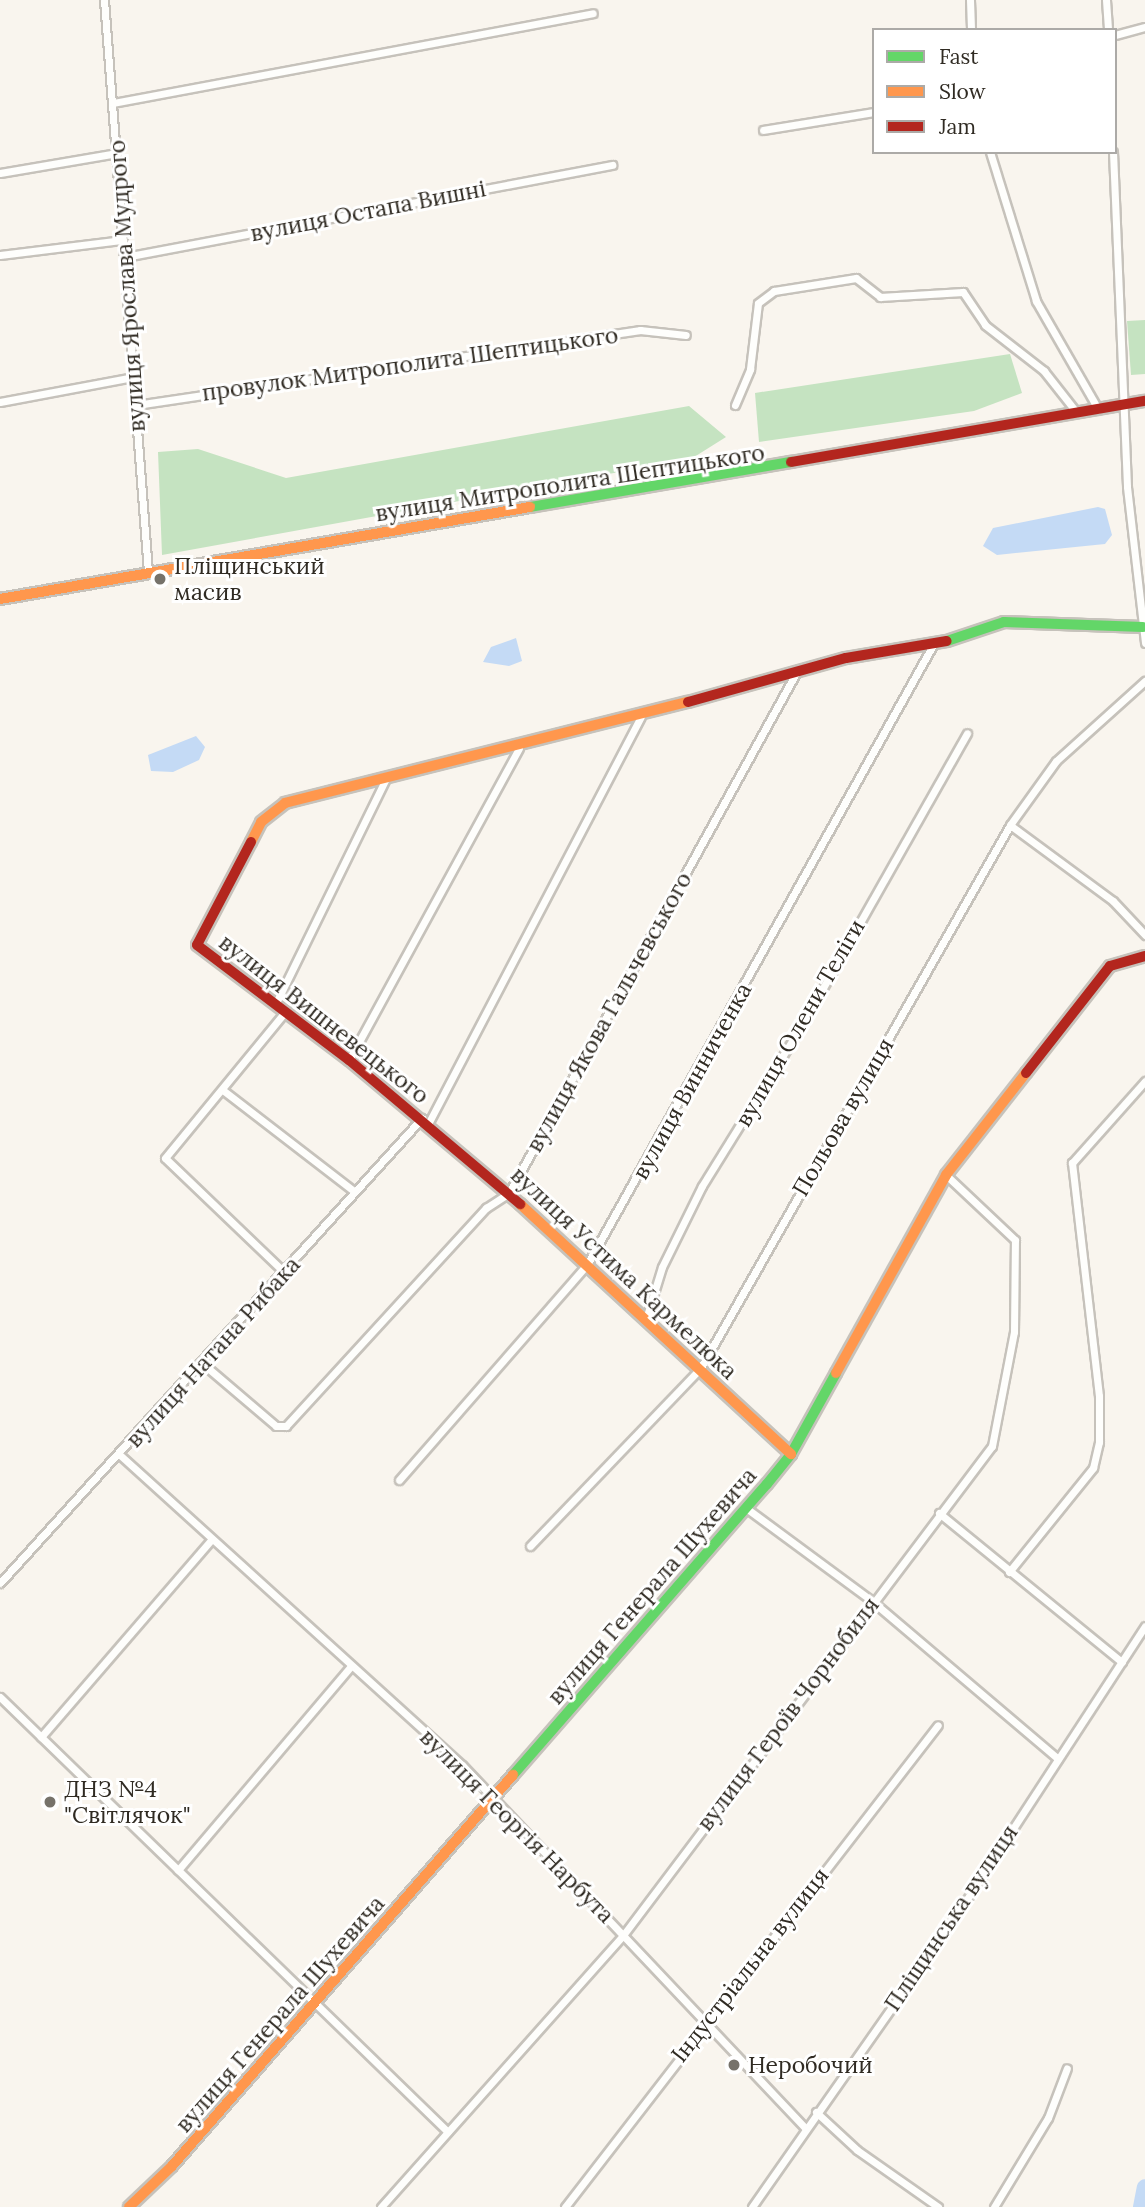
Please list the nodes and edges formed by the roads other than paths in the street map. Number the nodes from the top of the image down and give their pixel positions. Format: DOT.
graph roads {
  1 [pos="104,0"];
  2 [pos="970,0"];
  3 [pos="1107,0"];
  4 [pos="593,13"];
  5 [pos="1145,27"];
  6 [pos="971,28"];
  7 [pos="1108,28"];
  8 [pos="1117,34"];
  9 [pos="113,103"];
  10 [pos="872,113"];
  11 [pos="763,130"];
  12 [pos="117,153"];
  13 [pos="991,154"];
  14 [pos="1113,154"];
  15 [pos="612,165"];
  16 [pos="0,173"];
  17 [pos="123,240"];
  18 [pos="0,255"];
  19 [pos="125,257"];
  20 [pos="685,335"];
  21 [pos="133,377"];
  22 [pos="1145,401"];
  23 [pos="0,402"];
  24 [pos="136,405"];
  25 [pos="735,405"];
  26 [pos="1123,405"];
  27 [pos="1098,409"];
  28 [pos="1077,413"];
  29 [pos="148,572"];
  30 [pos="0,599"];
  31 [pos="1143,627"];
  32 [pos="1145,643"];
  33 [pos="933,645"];
  34 [pos="795,675"];
  35 [pos="1145,681"];
  36 [pos="641,717"];
  37 [pos="967,733"];
  38 [pos="519,748"];
  39 [pos="387,777"];
  40 [pos="1010,825"];
  41 [pos="1145,934"];
  42 [pos="1145,956"];
  43 [pos="275,1005"];
  44 [pos="285,1012"];
  45 [pos="349,1060"];
  46 [pos="1145,1081"];
  47 [pos="224,1091"];
  48 [pos="425,1121"];
  49 [pos="946,1175"];
  50 [pos="355,1192"];
  51 [pos="509,1193"];
  52 [pos="588,1264"];
  53 [pos="285,1273"];
  54 [pos="646,1319"];
  55 [pos="202,1363"];
  56 [pos="700,1369"];
  57 [pos="790,1454"];
  58 [pos="120,1455"];
  59 [pos="399,1480"];
  60 [pos="746,1508"];
  61 [pos="939,1513"];
  62 [pos="211,1541"];
  63 [pos="530,1546"];
  64 [pos="1009,1572"];
  65 [pos="0,1583"];
  66 [pos="872,1601"];
  67 [pos="1145,1626"];
  68 [pos="1122,1662"];
  69 [pos="350,1667"];
  70 [pos="0,1697"];
  71 [pos="938,1725"];
  72 [pos="41,1737"];
  73 [pos="1058,1759"];
  74 [pos="494,1798"];
  75 [pos="178,1870"];
  76 [pos="624,1934"];
  77 [pos="315,2003"];
  78 [pos="706,2019"];
  79 [pos="1066,2068"];
  80 [pos="816,2112"];
  81 [pos="805,2128"];
  82 [pos="448,2132"];
  83 [pos="129,2207"];
  84 [pos="381,2207"];
  85 [pos="565,2207"];
  86 [pos="752,2207"];
  87 [pos="938,2207"];
  88 [pos="994,2207"];
  1 -- 9 [label="street, вулиця Ярослава Мудрого"];
  2 -- 6 [label="street"];
  3 -- 7 [label="street"];
  4 -- 9 [label="street"];
  5 -- 8 [label="street"];
  9 -- 12 [label="street, вулиця Ярослава Мудрого"];
  10 -- 11 [label="street"];
  12 -- 16 [label="street"];
  12 -- 17 [label="street, вулиця Ярослава Мудрого"];
  13 -- 27 [label="street"];
  14 -- 26 [label="street"];
  15 -- 19 [label="street, вулиця Остапа Вишні"];
  17 -- 18 [label="street"];
  17 -- 19 [label="street, вулиця Ярослава Мудрого"];
  19 -- 21 [label="street, вулиця Ярослава Мудрого"];
  20 -- 24 [label="street, провулок Митрополита Шептицького"];
  21 -- 23 [label="street"];
  21 -- 24 [label="street, вулиця Ярослава Мудрого"];
  22 -- 26 [label="street, вулиця Митрополита Шептицького"];
  24 -- 29 [label="street, вулиця Ярослава Мудрого"];
  25 -- 28 [label="street"];
  26 -- 27 [label="street, вулиця Митрополита Шептицького"];
  26 -- 31 [label="street"];
  27 -- 28 [label="street, вулиця Митрополита Шептицького"];
  28 -- 29 [label="street, вулиця Митрополита Шептицького"];
  29 -- 30 [label="street, вулиця Митрополита Шептицького"];
  31 -- 32 [label="street"];
  31 -- 33 [label="street"];
  33 -- 34 [label="street"];
  33 -- 52 [label="street, вулиця Винниченка"];
  34 -- 36 [label="street"];
  34 -- 51 [label="street, вулиця Якова Гальчевського"];
  35 -- 40 [label="street, Польова вулиця"];
  36 -- 38 [label="street"];
  36 -- 48 [label="street, вулиця Натана Рибака"];
  37 -- 54 [label="street, вулиця Олени Теліги"];
  38 -- 39 [label="street"];
  38 -- 45 [label="street"];
  39 -- 43 [label="street"];
  39 -- 43 [label="street, вулиця Вишневецького"];
  40 -- 41 [label="street"];
  40 -- 56 [label="street, Польова вулиця"];
  42 -- 49 [label="street, вулиця Генерала Шухевича"];
  43 -- 44 [label="street, вулиця Вишневецького"];
  44 -- 45 [label="street, вулиця Вишневецького"];
  44 -- 47 [label="street"];
  45 -- 48 [label="street, вулиця Вишневецького"];
  46 -- 64 [label="street"];
  47 -- 50 [label="street"];
  47 -- 53 [label="street"];
  48 -- 50 [label="street, вулиця Натана Рибака"];
  48 -- 51 [label="street, вулиця Устима Кармелюка"];
  49 -- 57 [label="street, вулиця Генерала Шухевича"];
  49 -- 61 [label="street, вулиця Героїв Чорнобиля"];
  50 -- 53 [label="street, вулиця Натана Рибака"];
  51 -- 52 [label="street, вулиця Устима Кармелюка"];
  51 -- 55 [label="street, вулиця Якова Гальчевського"];
  52 -- 54 [label="street, вулиця Устима Кармелюка"];
  52 -- 59 [label="street, вулиця Винниченка"];
  53 -- 55 [label="street, вулиця Натана Рибака"];
  54 -- 56 [label="street, вулиця Устима Кармелюка"];
  55 -- 58 [label="street, вулиця Натана Рибака"];
  56 -- 57 [label="street, вулиця Устима Кармелюка"];
  56 -- 63 [label="street, Польова вулиця"];
  57 -- 60 [label="street, вулиця Генерала Шухевича"];
  58 -- 62 [label="street, вулиця Георгія Нарбута"];
  58 -- 65 [label="street, вулиця Натана Рибака"];
  60 -- 66 [label="street"];
  60 -- 74 [label="street, вулиця Генерала Шухевича"];
  61 -- 64 [label="street"];
  61 -- 66 [label="street, вулиця Героїв Чорнобиля"];
  62 -- 69 [label="street, вулиця Георгія Нарбута"];
  62 -- 72 [label="street"];
  64 -- 68 [label="street"];
  66 -- 73 [label="street"];
  66 -- 76 [label="street, вулиця Героїв Чорнобиля"];
  67 -- 68 [label="street, Пліщинська вулиця"];
  68 -- 73 [label="street, Пліщинська вулиця"];
  69 -- 74 [label="street, вулиця Георгія Нарбута"];
  69 -- 75 [label="street"];
  70 -- 72 [label="street"];
  71 -- 78 [label="street, Індустріальна вулиця"];
  72 -- 75 [label="street"];
  73 -- 80 [label="street, Пліщинська вулиця"];
  74 -- 76 [label="street, вулиця Георгія Нарбута"];
  74 -- 77 [label="street, вулиця Генерала Шухевича"];
  75 -- 77 [label="street"];
  76 -- 78 [label="street, вулиця Георгія Нарбута"];
  76 -- 82 [label="street, вулиця Героїв Чорнобиля"];
  77 -- 82 [label="street"];
  77 -- 83 [label="street, вулиця Генерала Шухевича"];
  78 -- 81 [label="street, вулиця Георгія Нарбута"];
  78 -- 85 [label="street, Індустріальна вулиця"];
  79 -- 88 [label="street"];
  80 -- 81 [label="street, Пліщинська вулиця"];
  80 -- 87 [label="street"];
  81 -- 86 [label="street, Пліщинська вулиця"];
  82 -- 84 [label="street, вулиця Героїв Чорнобиля"];
}
